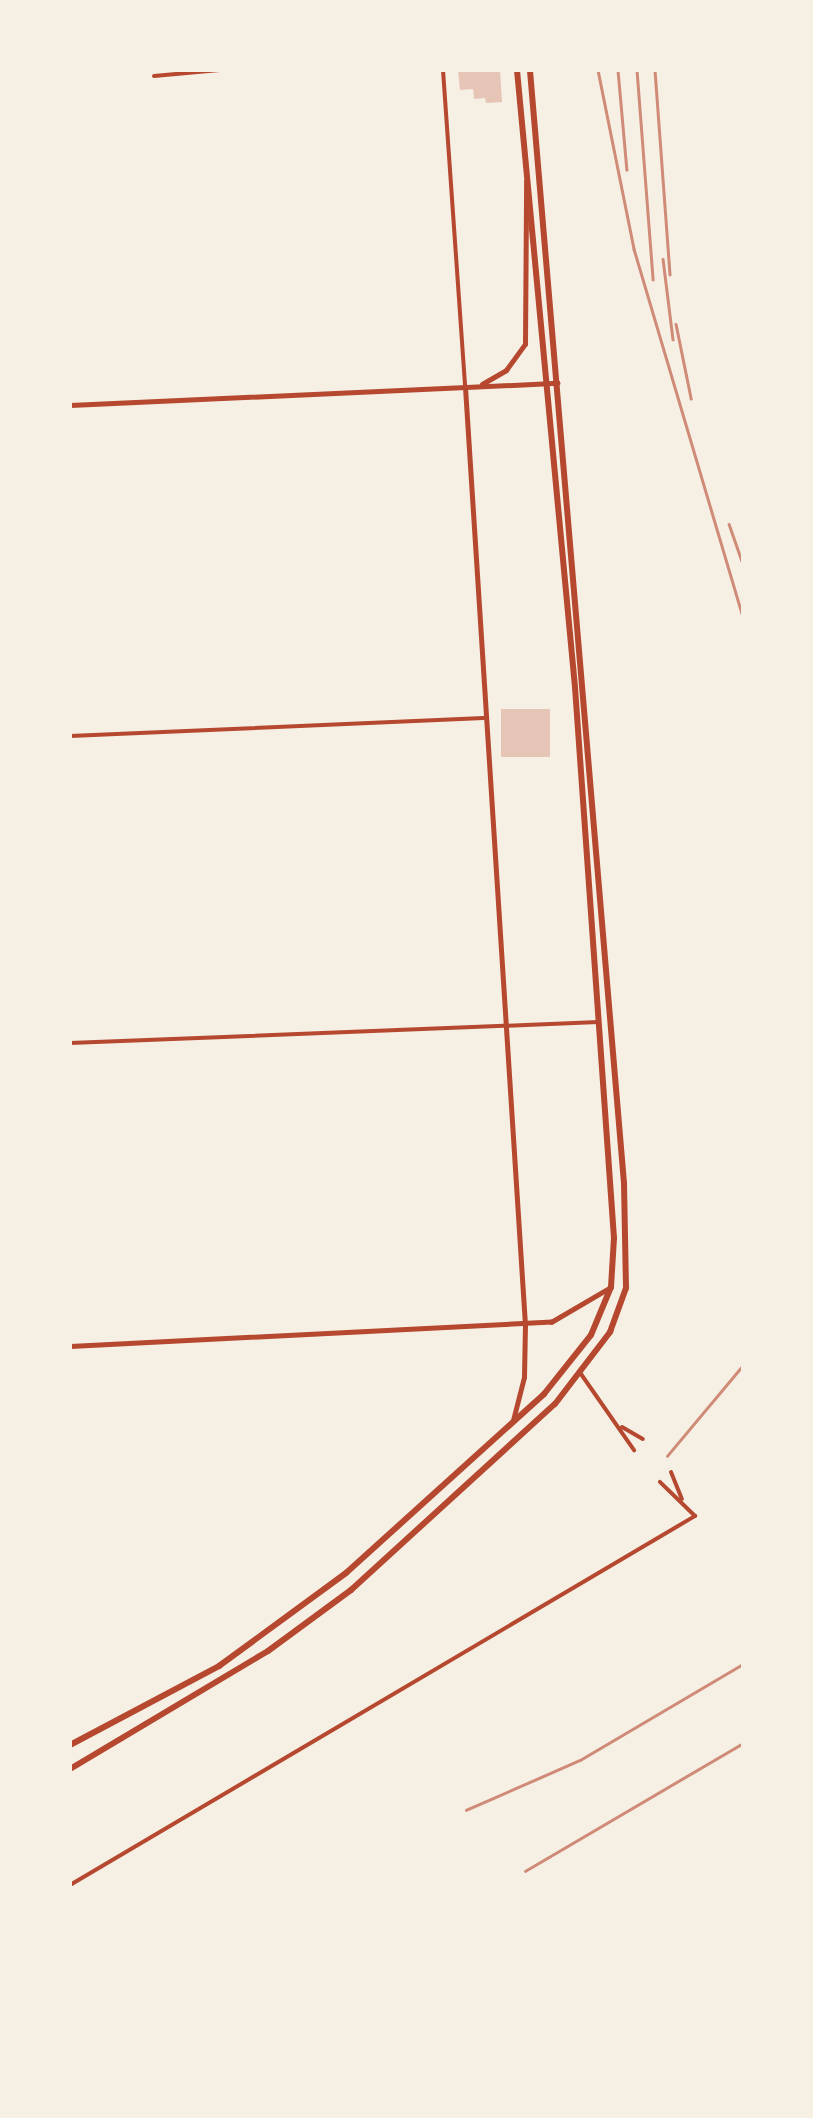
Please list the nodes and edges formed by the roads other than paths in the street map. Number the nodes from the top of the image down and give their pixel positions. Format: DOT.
graph roads {
  1 [pos="220,70"];
  2 [pos="442,70"];
  3 [pos="518,70"];
  4 [pos="530,70"];
  5 [pos="154,76"];
  6 [pos="527,175"];
  7 [pos="546,384"];
  8 [pos="558,384"];
  9 [pos="465,387"];
  10 [pos="474,387"];
  11 [pos="70,405"];
  12 [pos="484,718"];
  13 [pos="70,736"];
  14 [pos="600,1022"];
  15 [pos="506,1027"];
  16 [pos="70,1044"];
  17 [pos="611,1287"];
  18 [pos="525,1324"];
  19 [pos="70,1346"];
  20 [pos="582,1374"];
  21 [pos="512,1422"];
  22 [pos="622,1427"];
  23 [pos="643,1439"];
  24 [pos="634,1450"];
  25 [pos="671,1472"];
  26 [pos="660,1482"];
  27 [pos="684,1504"];
  28 [pos="70,1745"];
  29 [pos="70,1766"];
  30 [pos="70,1886"];
  1 -- 5 [label="street"];
  2 -- 9 [label="street"];
  3 -- 6 [label="main road"];
  4 -- 8 [label="main road"];
  6 -- 7 [label="main road"];
  6 -- 10 [label="street"];
  7 -- 8 [label="street"];
  7 -- 10 [label="street"];
  7 -- 14 [label="main road"];
  8 -- 20 [label="main road"];
  9 -- 10 [label="street"];
  9 -- 11 [label="street"];
  9 -- 12 [label="street"];
  12 -- 13 [label="street"];
  12 -- 15 [label="street"];
  14 -- 15 [label="street"];
  14 -- 17 [label="main road"];
  15 -- 16 [label="street"];
  15 -- 18 [label="street"];
  17 -- 18 [label="street"];
  17 -- 21 [label="main road"];
  18 -- 19 [label="street"];
  18 -- 21 [label="street"];
  20 -- 22 [label="street"];
  20 -- 29 [label="main road"];
  21 -- 28 [label="main road"];
  22 -- 23 [label="street"];
  22 -- 24 [label="street"];
  25 -- 27 [label="street"];
  26 -- 27 [label="street"];
  27 -- 30 [label="street"];
}
